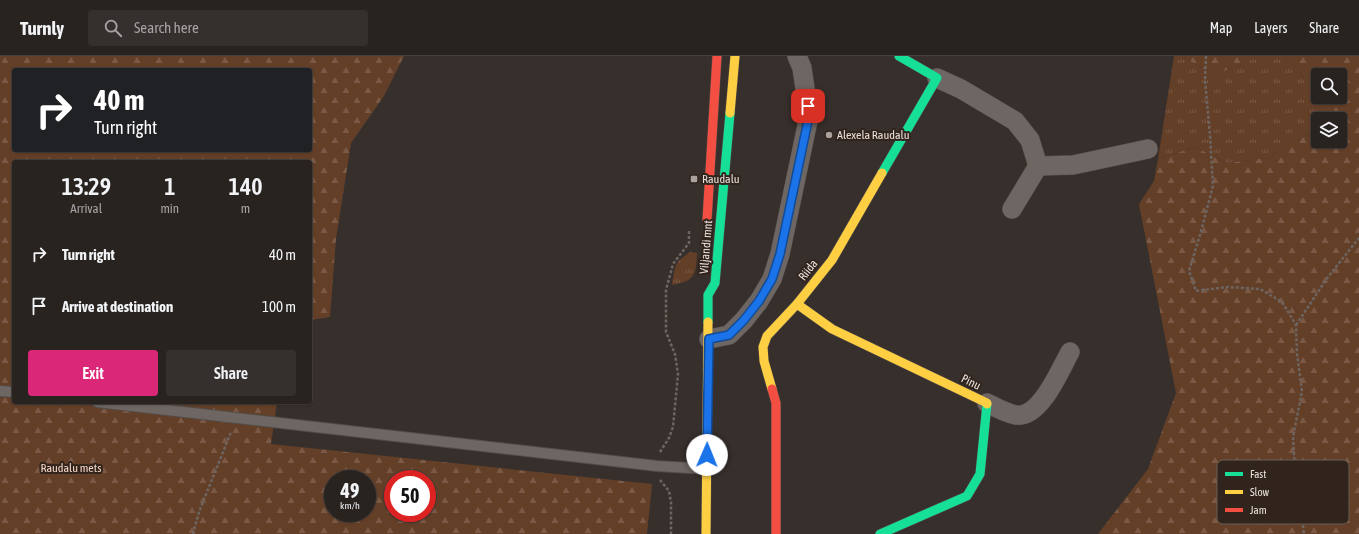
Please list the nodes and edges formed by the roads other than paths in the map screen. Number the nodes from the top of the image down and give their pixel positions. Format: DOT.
graph roads {
  1 [pos="717,56"];
  2 [pos="735,56"];
  3 [pos="797,56"];
  4 [pos="899,56"];
  5 [pos="937,78"];
  6 [pos="1148,149"];
  7 [pos="1038,166"];
  8 [pos="1012,209"];
  9 [pos="707,231"];
  10 [pos="706,283"];
  11 [pos="708,295"];
  12 [pos="797,304"];
  13 [pos="709,339"];
  14 [pos="1070,352"];
  15 [pos="0,391"];
  16 [pos="12,392"];
  17 [pos="987,403"];
  18 [pos="114,404"];
  19 [pos="707,469"];
  20 [pos="706,534"];
  21 [pos="776,534"];
  22 [pos="880,534"];
  1 -- 9 [label="street"];
  2 -- 11 [label="street, Viljandi mnt"];
  3 -- 13 [label="street"];
  4 -- 5 [label="street"];
  5 -- 7 [label="street"];
  5 -- 12 [label="street, Riida"];
  6 -- 7 [label="street"];
  7 -- 8 [label="street"];
  10 -- 11 [label="street"];
  11 -- 13 [label="street, Viljandi mnt"];
  12 -- 17 [label="street, Pinu"];
  12 -- 21 [label="street, Riida"];
  13 -- 19 [label="street, Viljandi mnt"];
  14 -- 17 [label="street"];
  15 -- 16 [label="lane"];
  17 -- 22 [label="street, Pinu"];
  18 -- 19 [label="lane"];
  19 -- 20 [label="street, Viljandi mnt"];
}
